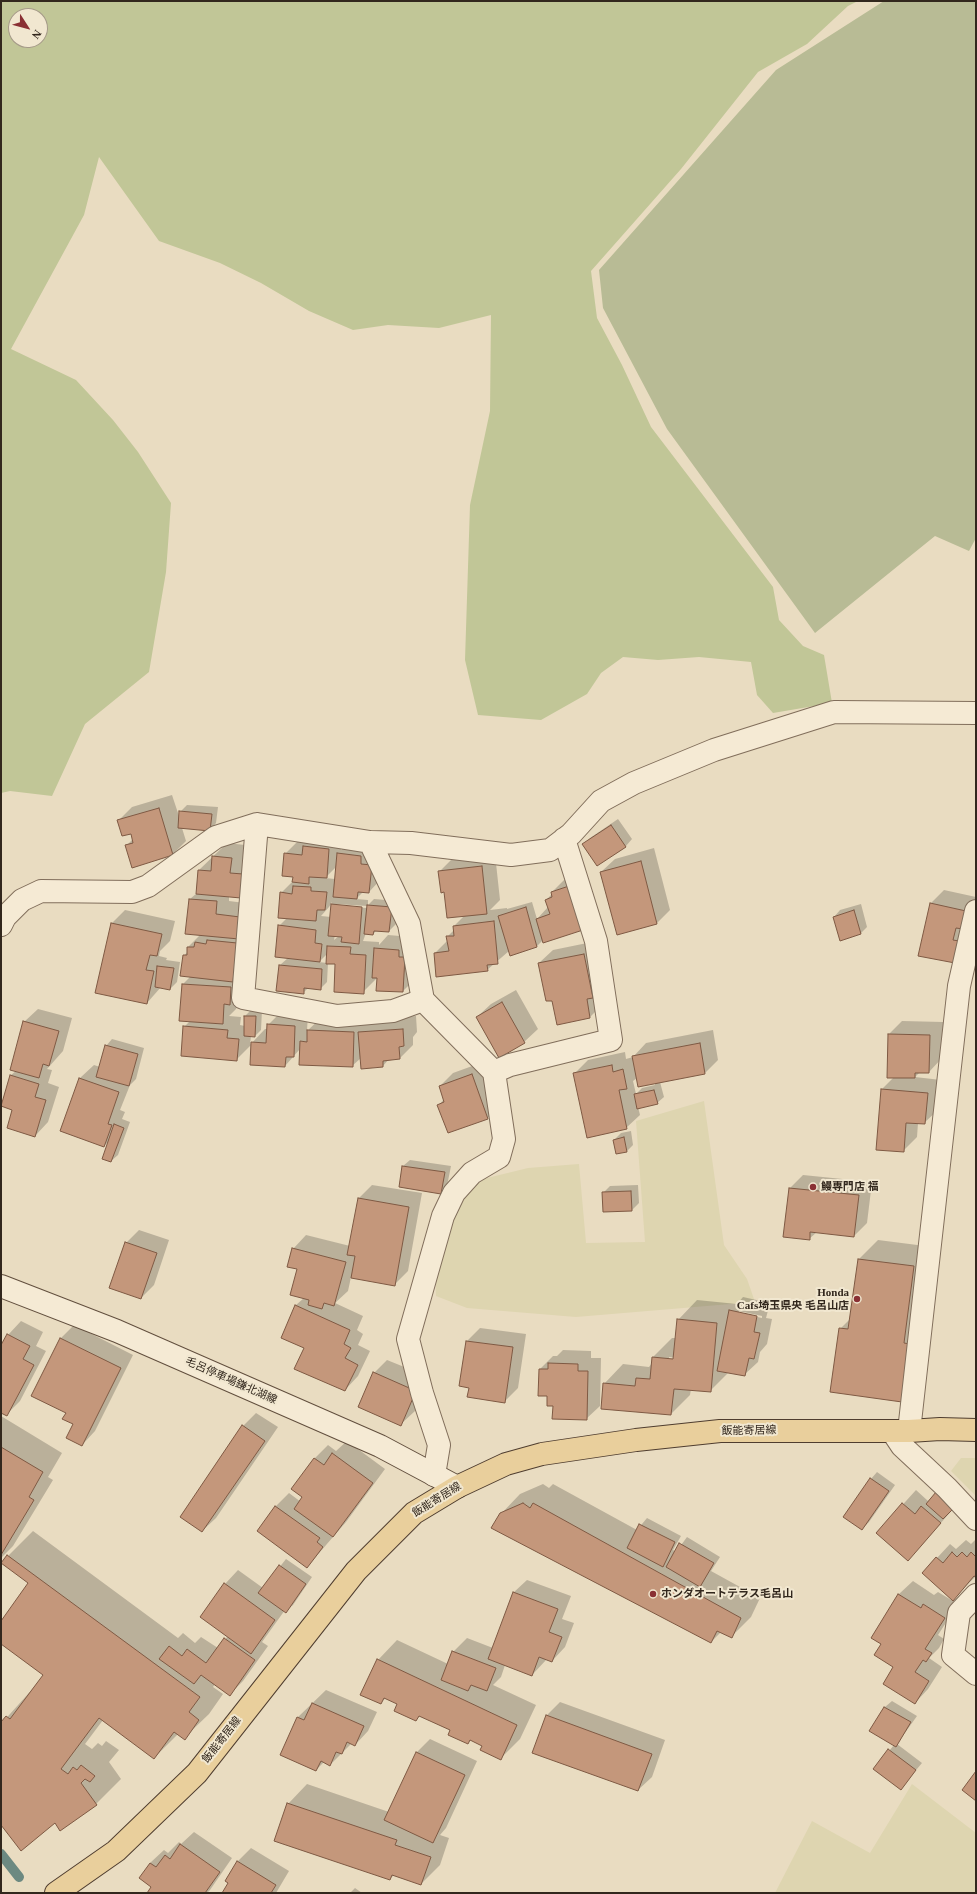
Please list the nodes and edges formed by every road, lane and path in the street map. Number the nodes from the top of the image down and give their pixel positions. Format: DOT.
graph roads {
  1 [pos="976,713"];
  2 [pos="257,824"];
  3 [pos="564,839"];
  4 [pos="370,842"];
  5 [pos="976,912"];
  6 [pos="1,925"];
  7 [pos="423,1000"];
  8 [pos="494,1072"];
  9 [pos="1,1286"];
  10 [pos="976,1430"];
  11 [pos="901,1431"];
  12 [pos="434,1475"];
  13 [pos="457,1487"];
  14 [pos="976,1519"];
  15 [pos="976,1595"];
  16 [pos="976,1674"];
  17 [pos="56,1893"];
  1 -- 3 [label="street"];
  2 -- 4 [label="street"];
  2 -- 6 [label="street"];
  2 -- 7 [label="street"];
  3 -- 4 [label="street"];
  3 -- 8 [label="street"];
  4 -- 7 [label="street"];
  5 -- 11 [label="street"];
  7 -- 8 [label="street"];
  8 -- 12 [label="street"];
  9 -- 12 [label="street, 毛呂停車場鎌北湖線"];
  10 -- 11 [label="main road, 飯能寄居線"];
  11 -- 13 [label="main road, 飯能寄居線"];
  11 -- 14 [label="street"];
  12 -- 13 [label="street, 毛呂停車場鎌北湖線"];
  13 -- 17 [label="main road, 飯能寄居線"];
  15 -- 16 [label="street"];
}
